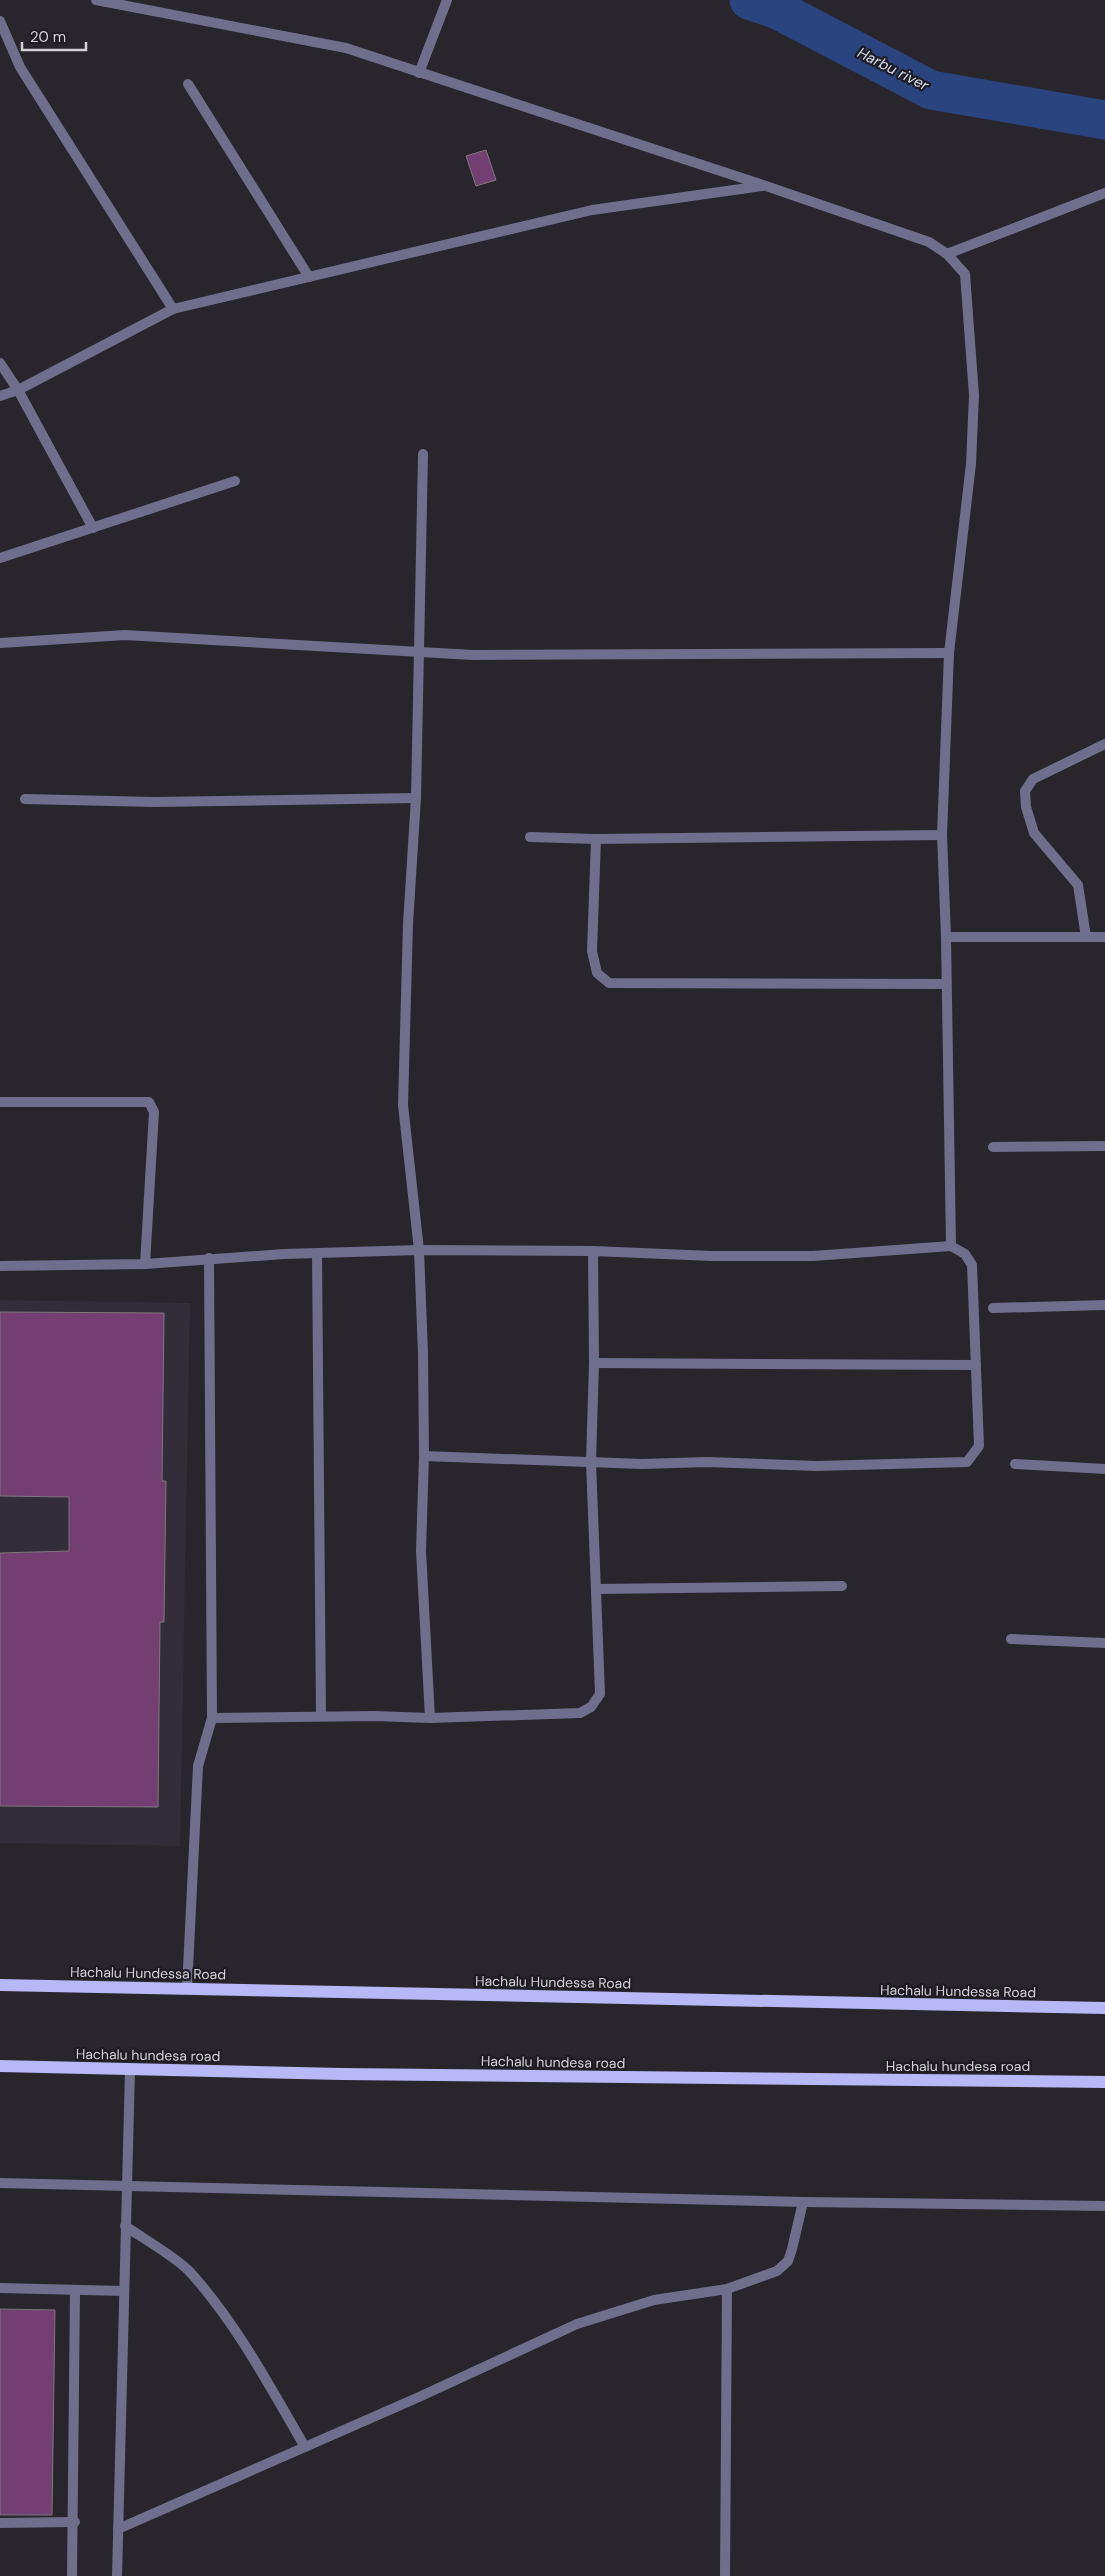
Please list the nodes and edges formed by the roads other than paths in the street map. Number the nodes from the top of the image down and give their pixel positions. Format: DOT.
graph roads {
  1 [pos="96,0"];
  2 [pos="447,0"];
  3 [pos="0,21"];
  4 [pos="419,72"];
  5 [pos="188,84"];
  6 [pos="766,186"];
  7 [pos="1105,193"];
  8 [pos="947,254"];
  9 [pos="309,277"];
  10 [pos="173,309"];
  11 [pos="0,363"];
  12 [pos="18,390"];
  13 [pos="0,396"];
  14 [pos="423,454"];
  15 [pos="236,481"];
  16 [pos="93,528"];
  17 [pos="0,558"];
  18 [pos="0,643"];
  19 [pos="419,652"];
  20 [pos="949,653"];
  21 [pos="1105,744"];
  22 [pos="416,798"];
  23 [pos="25,799"];
  24 [pos="942,835"];
  25 [pos="530,837"];
  26 [pos="596,838"];
  27 [pos="946,937"];
  28 [pos="1086,937"];
  29 [pos="1105,937"];
  30 [pos="946,984"];
  31 [pos="0,1102"];
  32 [pos="1105,1146"];
  33 [pos="993,1148"];
  34 [pos="951,1246"];
  35 [pos="419,1250"];
  36 [pos="593,1250"];
  37 [pos="317,1253"];
  38 [pos="208,1258"];
  39 [pos="146,1264"];
  40 [pos="0,1266"];
  41 [pos="1105,1306"];
  42 [pos="993,1308"];
  43 [pos="594,1363"];
  44 [pos="976,1365"];
  45 [pos="424,1456"];
  46 [pos="591,1462"];
  47 [pos="1015,1464"];
  48 [pos="1105,1469"];
  49 [pos="842,1586"];
  50 [pos="596,1589"];
  51 [pos="1011,1639"];
  52 [pos="1105,1643"];
  53 [pos="321,1716"];
  54 [pos="212,1718"];
  55 [pos="430,1718"];
  56 [pos="0,1985"];
  57 [pos="187,1989"];
  58 [pos="1105,2008"];
  59 [pos="0,2066"];
  60 [pos="130,2070"];
  61 [pos="1105,2082"];
  62 [pos="0,2183"];
  63 [pos="126,2187"];
  64 [pos="803,2202"];
  65 [pos="1105,2206"];
  66 [pos="125,2226"];
  67 [pos="0,2288"];
  68 [pos="75,2290"];
  69 [pos="727,2290"];
  70 [pos="124,2291"];
  71 [pos="305,2447"];
  72 [pos="74,2522"];
  73 [pos="0,2523"];
  74 [pos="118,2530"];
  75 [pos="72,2576"];
  76 [pos="117,2576"];
  77 [pos="725,2576"];
  1 -- 4 [label="street"];
  2 -- 4 [label="street"];
  3 -- 10 [label="street"];
  4 -- 6 [label="street"];
  5 -- 9 [label="street"];
  6 -- 8 [label="street"];
  6 -- 9 [label="street"];
  7 -- 8 [label="street"];
  8 -- 20 [label="street"];
  9 -- 10 [label="street"];
  10 -- 12 [label="street"];
  11 -- 12 [label="street"];
  12 -- 13 [label="street"];
  12 -- 16 [label="street"];
  14 -- 19 [label="street"];
  15 -- 16 [label="street"];
  16 -- 17 [label="street"];
  18 -- 19 [label="street"];
  19 -- 20 [label="street"];
  19 -- 22 [label="street"];
  20 -- 24 [label="street"];
  21 -- 28 [label="street"];
  22 -- 23 [label="street"];
  22 -- 35 [label="street"];
  24 -- 26 [label="street"];
  24 -- 27 [label="street"];
  25 -- 26 [label="street"];
  26 -- 30 [label="street"];
  27 -- 28 [label="street"];
  27 -- 30 [label="street"];
  28 -- 29 [label="street"];
  30 -- 34 [label="street"];
  31 -- 39 [label="street"];
  32 -- 33 [label="street"];
  34 -- 36 [label="street"];
  34 -- 44 [label="street"];
  35 -- 36 [label="street"];
  35 -- 37 [label="street"];
  35 -- 45 [label="street"];
  36 -- 43 [label="street"];
  37 -- 38 [label="street"];
  37 -- 53 [label="street"];
  38 -- 39 [label="street"];
  38 -- 54 [label="street"];
  39 -- 40 [label="street"];
  41 -- 42 [label="street"];
  43 -- 44 [label="street"];
  43 -- 46 [label="street"];
  44 -- 46 [label="street"];
  45 -- 46 [label="street"];
  45 -- 55 [label="street"];
  46 -- 50 [label="street"];
  47 -- 48 [label="street"];
  49 -- 50 [label="street"];
  50 -- 55 [label="street"];
  51 -- 52 [label="street"];
  53 -- 54 [label="street"];
  53 -- 55 [label="street"];
  54 -- 57 [label="street"];
  56 -- 57 [label="main road, Hachalu Hundessa Road"];
  57 -- 58 [label="main road, Hachalu Hundessa Road"];
  59 -- 60 [label="main road, Hachalu hundesa road"];
  60 -- 61 [label="main road, Hachalu hundesa road"];
  60 -- 63 [label="street"];
  62 -- 63 [label="street"];
  63 -- 64 [label="street"];
  63 -- 66 [label="street"];
  64 -- 65 [label="street"];
  64 -- 69 [label="street"];
  66 -- 70 [label="street"];
  66 -- 71 [label="street"];
  67 -- 68 [label="street"];
  68 -- 70 [label="street"];
  68 -- 72 [label="street"];
  69 -- 71 [label="street"];
  69 -- 77 [label="street"];
  70 -- 74 [label="street"];
  71 -- 74 [label="street"];
  72 -- 73 [label="street"];
  72 -- 75 [label="street"];
  74 -- 76 [label="street"];
}
